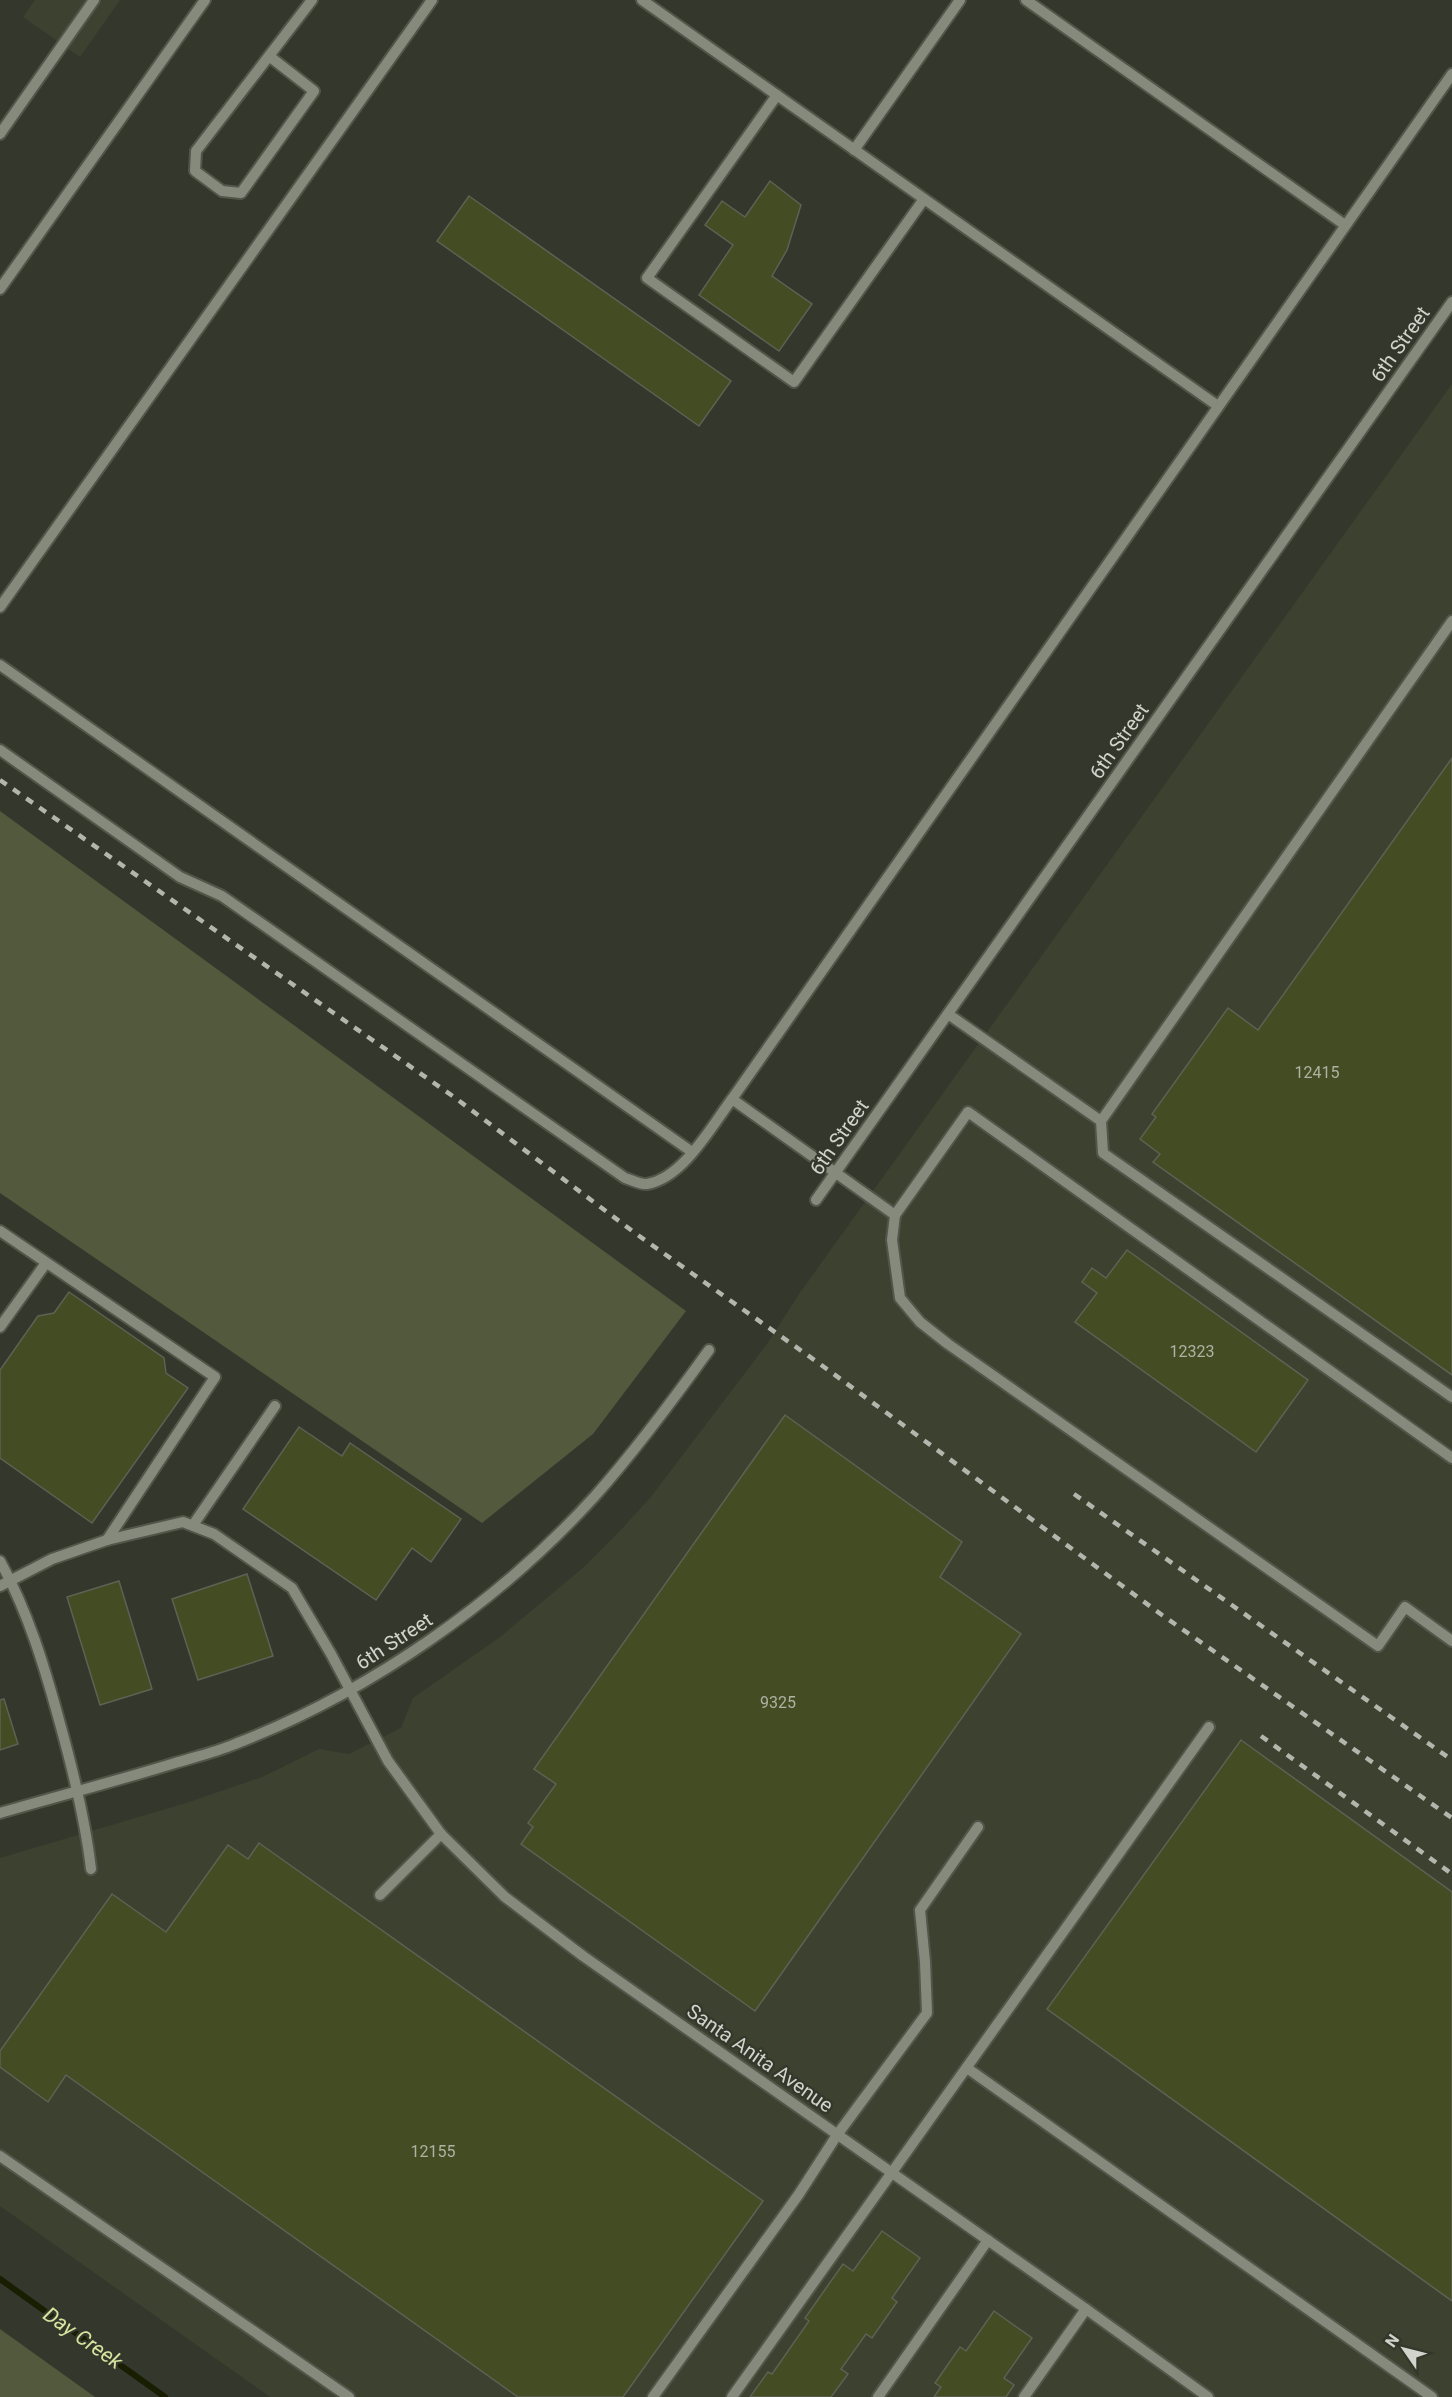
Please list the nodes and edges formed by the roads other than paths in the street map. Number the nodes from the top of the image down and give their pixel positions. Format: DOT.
graph roads {
  1 [pos="94,0"];
  2 [pos="205,0"];
  3 [pos="312,0"];
  4 [pos="432,0"];
  5 [pos="642,0"];
  6 [pos="960,0"];
  7 [pos="1026,0"];
  8 [pos="269,56"];
  9 [pos="1452,74"];
  10 [pos="777,95"];
  11 [pos="0,134"];
  12 [pos="854,150"];
  13 [pos="924,199"];
  14 [pos="1346,225"];
  15 [pos="0,289"];
  16 [pos="1452,302"];
  17 [pos="1218,406"];
  18 [pos="0,607"];
  19 [pos="1452,621"];
  20 [pos="0,665"];
  21 [pos="0,750"];
  22 [pos="948,1014"];
  23 [pos="732,1099"];
  24 [pos="1101,1121"];
  25 [pos="692,1152"];
  26 [pos="836,1172"];
  27 [pos="816,1200"];
  28 [pos="895,1215"];
  29 [pos="0,1231"];
  30 [pos="46,1263"];
  31 [pos="0,1327"];
  32 [pos="709,1350"];
  33 [pos="1452,1397"];
  34 [pos="275,1406"];
  35 [pos="1452,1458"];
  36 [pos="193,1525"];
  37 [pos="107,1540"];
  38 [pos="0,1561"];
  39 [pos="11,1581"];
  40 [pos="0,1586"];
  41 [pos="1452,1641"];
  42 [pos="349,1691"];
  43 [pos="1209,1727"];
  44 [pos="78,1791"];
  45 [pos="0,1813"];
  46 [pos="978,1827"];
  47 [pos="441,1834"];
  48 [pos="91,1869"];
  49 [pos="380,1895"];
  50 [pos="967,2068"];
  51 [pos="837,2135"];
  52 [pos="0,2156"];
  53 [pos="892,2174"];
  54 [pos="988,2240"];
  55 [pos="1086,2309"];
  56 [pos="349,2397"];
  57 [pos="653,2397"];
  58 [pos="732,2397"];
  59 [pos="878,2397"];
  60 [pos="1024,2397"];
  61 [pos="1208,2397"];
  62 [pos="1432,2397"];
  1 -- 11 [label="street"];
  2 -- 15 [label="street"];
  3 -- 8 [label="street"];
  4 -- 18 [label="street"];
  5 -- 10 [label="street"];
  6 -- 12 [label="street"];
  7 -- 14 [label="street"];
  8 -- 8 [label="street"];
  9 -- 14 [label="street"];
  10 -- 12 [label="street"];
  10 -- 13 [label="street"];
  12 -- 13 [label="street"];
  13 -- 17 [label="street"];
  14 -- 17 [label="street"];
  16 -- 22 [label="street, 6th Street"];
  17 -- 23 [label="street"];
  19 -- 24 [label="street"];
  20 -- 25 [label="street"];
  21 -- 25 [label="street"];
  22 -- 24 [label="street"];
  22 -- 26 [label="street, 6th Street"];
  23 -- 25 [label="street"];
  23 -- 26 [label="street"];
  24 -- 33 [label="street"];
  26 -- 27 [label="street, 6th Street"];
  26 -- 28 [label="street"];
  28 -- 35 [label="street"];
  28 -- 41 [label="street"];
  29 -- 30 [label="street"];
  30 -- 31 [label="street"];
  30 -- 37 [label="street"];
  32 -- 42 [label="street, 6th Street"];
  34 -- 36 [label="street"];
  36 -- 37 [label="street"];
  36 -- 42 [label="street, Santa Anita Avenue"];
  37 -- 39 [label="street"];
  38 -- 39 [label="street"];
  39 -- 40 [label="street"];
  39 -- 44 [label="street"];
  42 -- 44 [label="street, 6th Street"];
  42 -- 47 [label="street, Santa Anita Avenue"];
  43 -- 50 [label="street"];
  44 -- 45 [label="street, 6th Street"];
  44 -- 48 [label="street"];
  46 -- 51 [label="street"];
  47 -- 49 [label="street"];
  47 -- 51 [label="street, Santa Anita Avenue"];
  50 -- 53 [label="street"];
  50 -- 62 [label="street"];
  51 -- 53 [label="street, Santa Anita Avenue"];
  51 -- 57 [label="street"];
  52 -- 56 [label="street"];
  53 -- 54 [label="street, Santa Anita Avenue"];
  53 -- 58 [label="street"];
  54 -- 55 [label="street, Santa Anita Avenue"];
  54 -- 59 [label="street"];
  55 -- 60 [label="street"];
  55 -- 61 [label="street, Santa Anita Avenue"];
}
